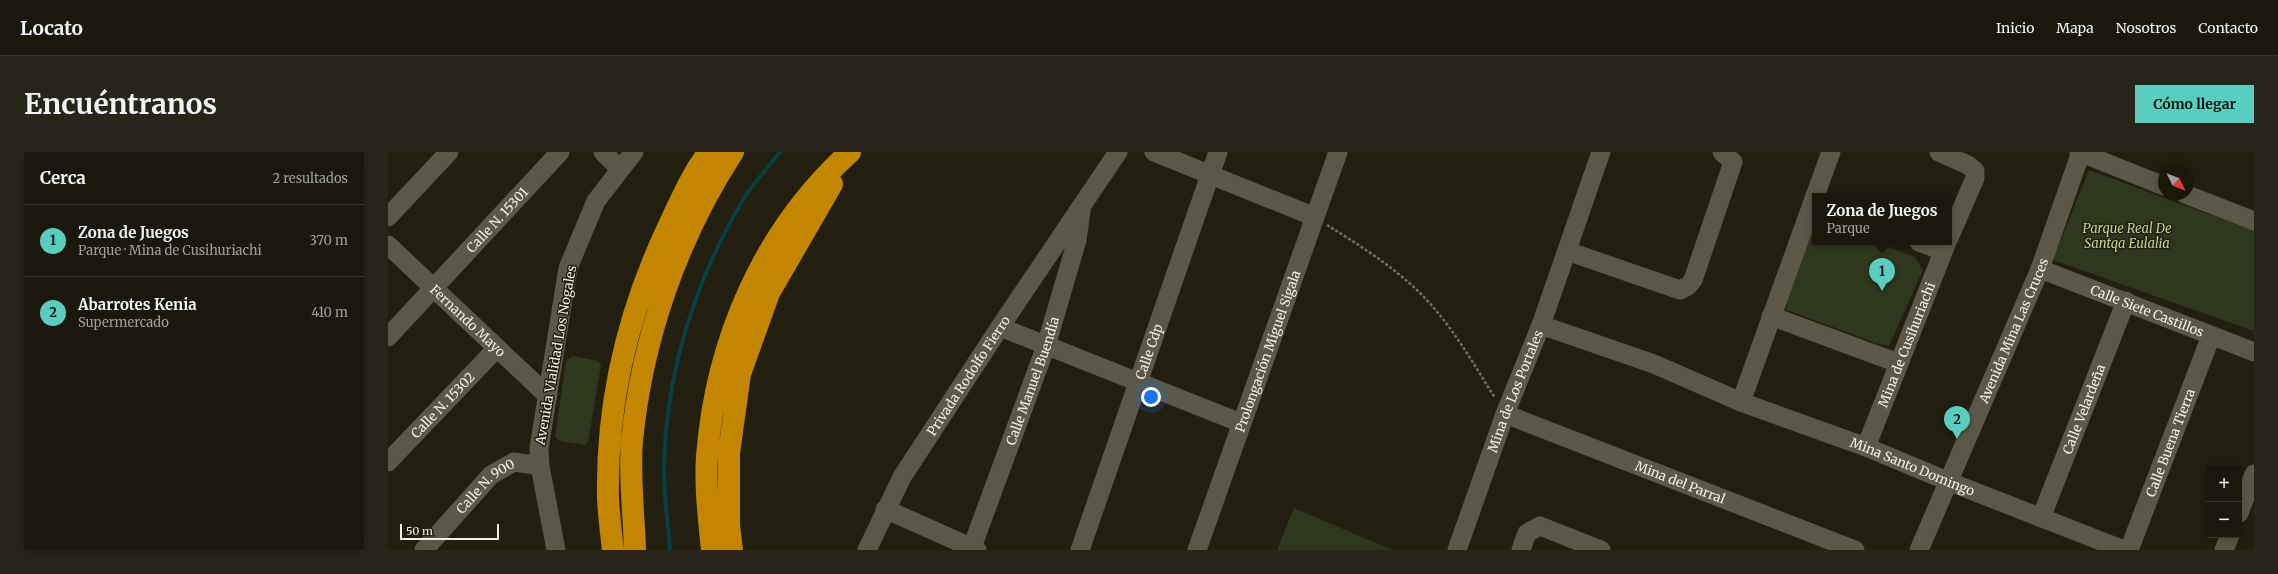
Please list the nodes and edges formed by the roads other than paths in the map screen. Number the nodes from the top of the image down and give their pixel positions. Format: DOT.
graph roads {
  1 [pos="449,152"];
  2 [pos="560,152"];
  3 [pos="603,152"];
  4 [pos="634,152"];
  5 [pos="709,152"];
  6 [pos="733,152"];
  7 [pos="850,152"];
  8 [pos="1118,152"];
  9 [pos="1154,152"];
  10 [pos="1218,152"];
  11 [pos="1338,152"];
  12 [pos="1601,152"];
  13 [pos="1722,152"];
  14 [pos="1832,152"];
  15 [pos="1939,152"];
  16 [pos="2081,152"];
  17 [pos="620,169"];
  18 [pos="1210,175"];
  19 [pos="2158,184"];
  20 [pos="1816,193"];
  21 [pos="2194,198"];
  22 [pos="1812,204"];
  23 [pos="1081,207"];
  24 [pos="388,217"];
  25 [pos="1315,217"];
  26 [pos="2254,221"];
  27 [pos="1952,232"];
  28 [pos="388,245"];
  29 [pos="1947,245"];
  30 [pos="1567,251"];
  31 [pos="2040,269"];
  32 [pos="434,288"];
  33 [pos="2126,301"];
  34 [pos="1771,316"];
  35 [pos="1541,325"];
  36 [pos="1000,327"];
  37 [pos="2211,336"];
  38 [pos="388,337"];
  39 [pos="1046,346"];
  40 [pos="497,348"];
  41 [pos="2254,352"];
  42 [pos="1898,363"];
  43 [pos="1137,381"];
  44 [pos="1701,385"];
  45 [pos="548,396"];
  46 [pos="1740,402"];
  47 [pos="1505,414"];
  48 [pos="1241,423"];
  49 [pos="1866,447"];
  50 [pos="388,462"];
  51 [pos="540,466"];
  52 [pos="2254,474"];
  53 [pos="1950,482"];
  54 [pos="2242,505"];
  55 [pos="885,509"];
  56 [pos="2041,518"];
  57 [pos="2229,538"];
  58 [pos="1524,542"];
  59 [pos="973,549"];
  60 [pos="424,550"];
  61 [pos="556,550"];
  62 [pos="613,550"];
  63 [pos="635,550"];
  64 [pos="712,550"];
  65 [pos="732,550"];
  66 [pos="867,550"];
  67 [pos="1080,550"];
  68 [pos="1197,550"];
  69 [pos="1456,550"];
  70 [pos="1601,550"];
  71 [pos="1855,550"];
  72 [pos="1920,550"];
  73 [pos="2124,550"];
  74 [pos="2129,550"];
  75 [pos="2224,550"];
  1 -- 24 [label="street"];
  2 -- 32 [label="street, Calle N. 15301"];
  3 -- 17 [label="street"];
  4 -- 17 [label="street, Avenida Vialidad Los Nogales"];
  5 -- 62 [label="highway"];
  6 -- 63 [label="highway"];
  7 -- 64 [label="highway"];
  7 -- 65 [label="highway"];
  8 -- 23 [label="street, Privada Rodolfo Fierro"];
  9 -- 18 [label="street"];
  10 -- 18 [label="street, Calle Cdp"];
  11 -- 25 [label="street, Prolongación Miguel Sigala"];
  12 -- 30 [label="street"];
  13 -- 30 [label="street"];
  14 -- 20 [label="street"];
  15 -- 27 [label="street, Mina de Cusihuriachi"];
  16 -- 19 [label="street"];
  16 -- 31 [label="street, Avenida Mina Las Cruces"];
  17 -- 45 [label="street, Avenida Vialidad Los Nogales"];
  18 -- 25 [label="street"];
  18 -- 43 [label="street, Calle Cdp"];
  21 -- 26 [label="street"];
  22 -- 34 [label="street"];
  23 -- 36 [label="street, Privada Rodolfo Fierro"];
  23 -- 39 [label="street, Calle Manuel Buendía"];
  25 -- 48 [label="street, Prolongación Miguel Sigala"];
  28 -- 32 [label="street, Fernando Mayo"];
  29 -- 42 [label="street, Mina de Cusihuriachi"];
  30 -- 35 [label="street"];
  31 -- 33 [label="street, Calle Siete Castillos"];
  31 -- 53 [label="street, Avenida Mina Las Cruces"];
  32 -- 38 [label="street, Calle N. 15301"];
  32 -- 40 [label="street, Fernando Mayo"];
  33 -- 37 [label="street, Calle Siete Castillos"];
  33 -- 56 [label="street, Calle Velardeña"];
  34 -- 42 [label="street"];
  34 -- 46 [label="street"];
  35 -- 44 [label="street, Mina de Los Portales"];
  35 -- 47 [label="street, Mina de Los Portales"];
  36 -- 39 [label="street"];
  36 -- 55 [label="street, Privada Rodolfo Fierro"];
  37 -- 41 [label="street, Calle Siete Castillos"];
  37 -- 74 [label="street, Calle Buena Tierra"];
  39 -- 43 [label="street"];
  39 -- 59 [label="street, Calle Manuel Buendía"];
  40 -- 45 [label="street, Fernando Mayo"];
  40 -- 50 [label="street, Calle N. 15302"];
  42 -- 49 [label="street, Mina de Cusihuriachi"];
  43 -- 48 [label="street"];
  43 -- 67 [label="street, Calle Cdp"];
  44 -- 46 [label="street, Mina Santo Domingo"];
  45 -- 51 [label="street, Avenida Vialidad Los Nogales"];
  46 -- 49 [label="street, Mina Santo Domingo"];
  47 -- 69 [label="street, Mina de Los Portales"];
  47 -- 71 [label="street, Mina del Parral"];
  48 -- 68 [label="street, Prolongación Miguel Sigala"];
  49 -- 53 [label="street, Mina Santo Domingo"];
  51 -- 60 [label="street, Calle N. 900"];
  51 -- 61 [label="street, Avenida Vialidad Los Nogales"];
  52 -- 54 [label="street"];
  53 -- 56 [label="street, Mina Santo Domingo"];
  53 -- 72 [label="street, Avenida Mina Las Cruces"];
  55 -- 59 [label="street"];
  55 -- 66 [label="street, Privada Rodolfo Fierro"];
  56 -- 73 [label="street, Mina Santo Domingo"];
  57 -- 75 [label="street"];
  58 -- 70 [label="street"];
}
